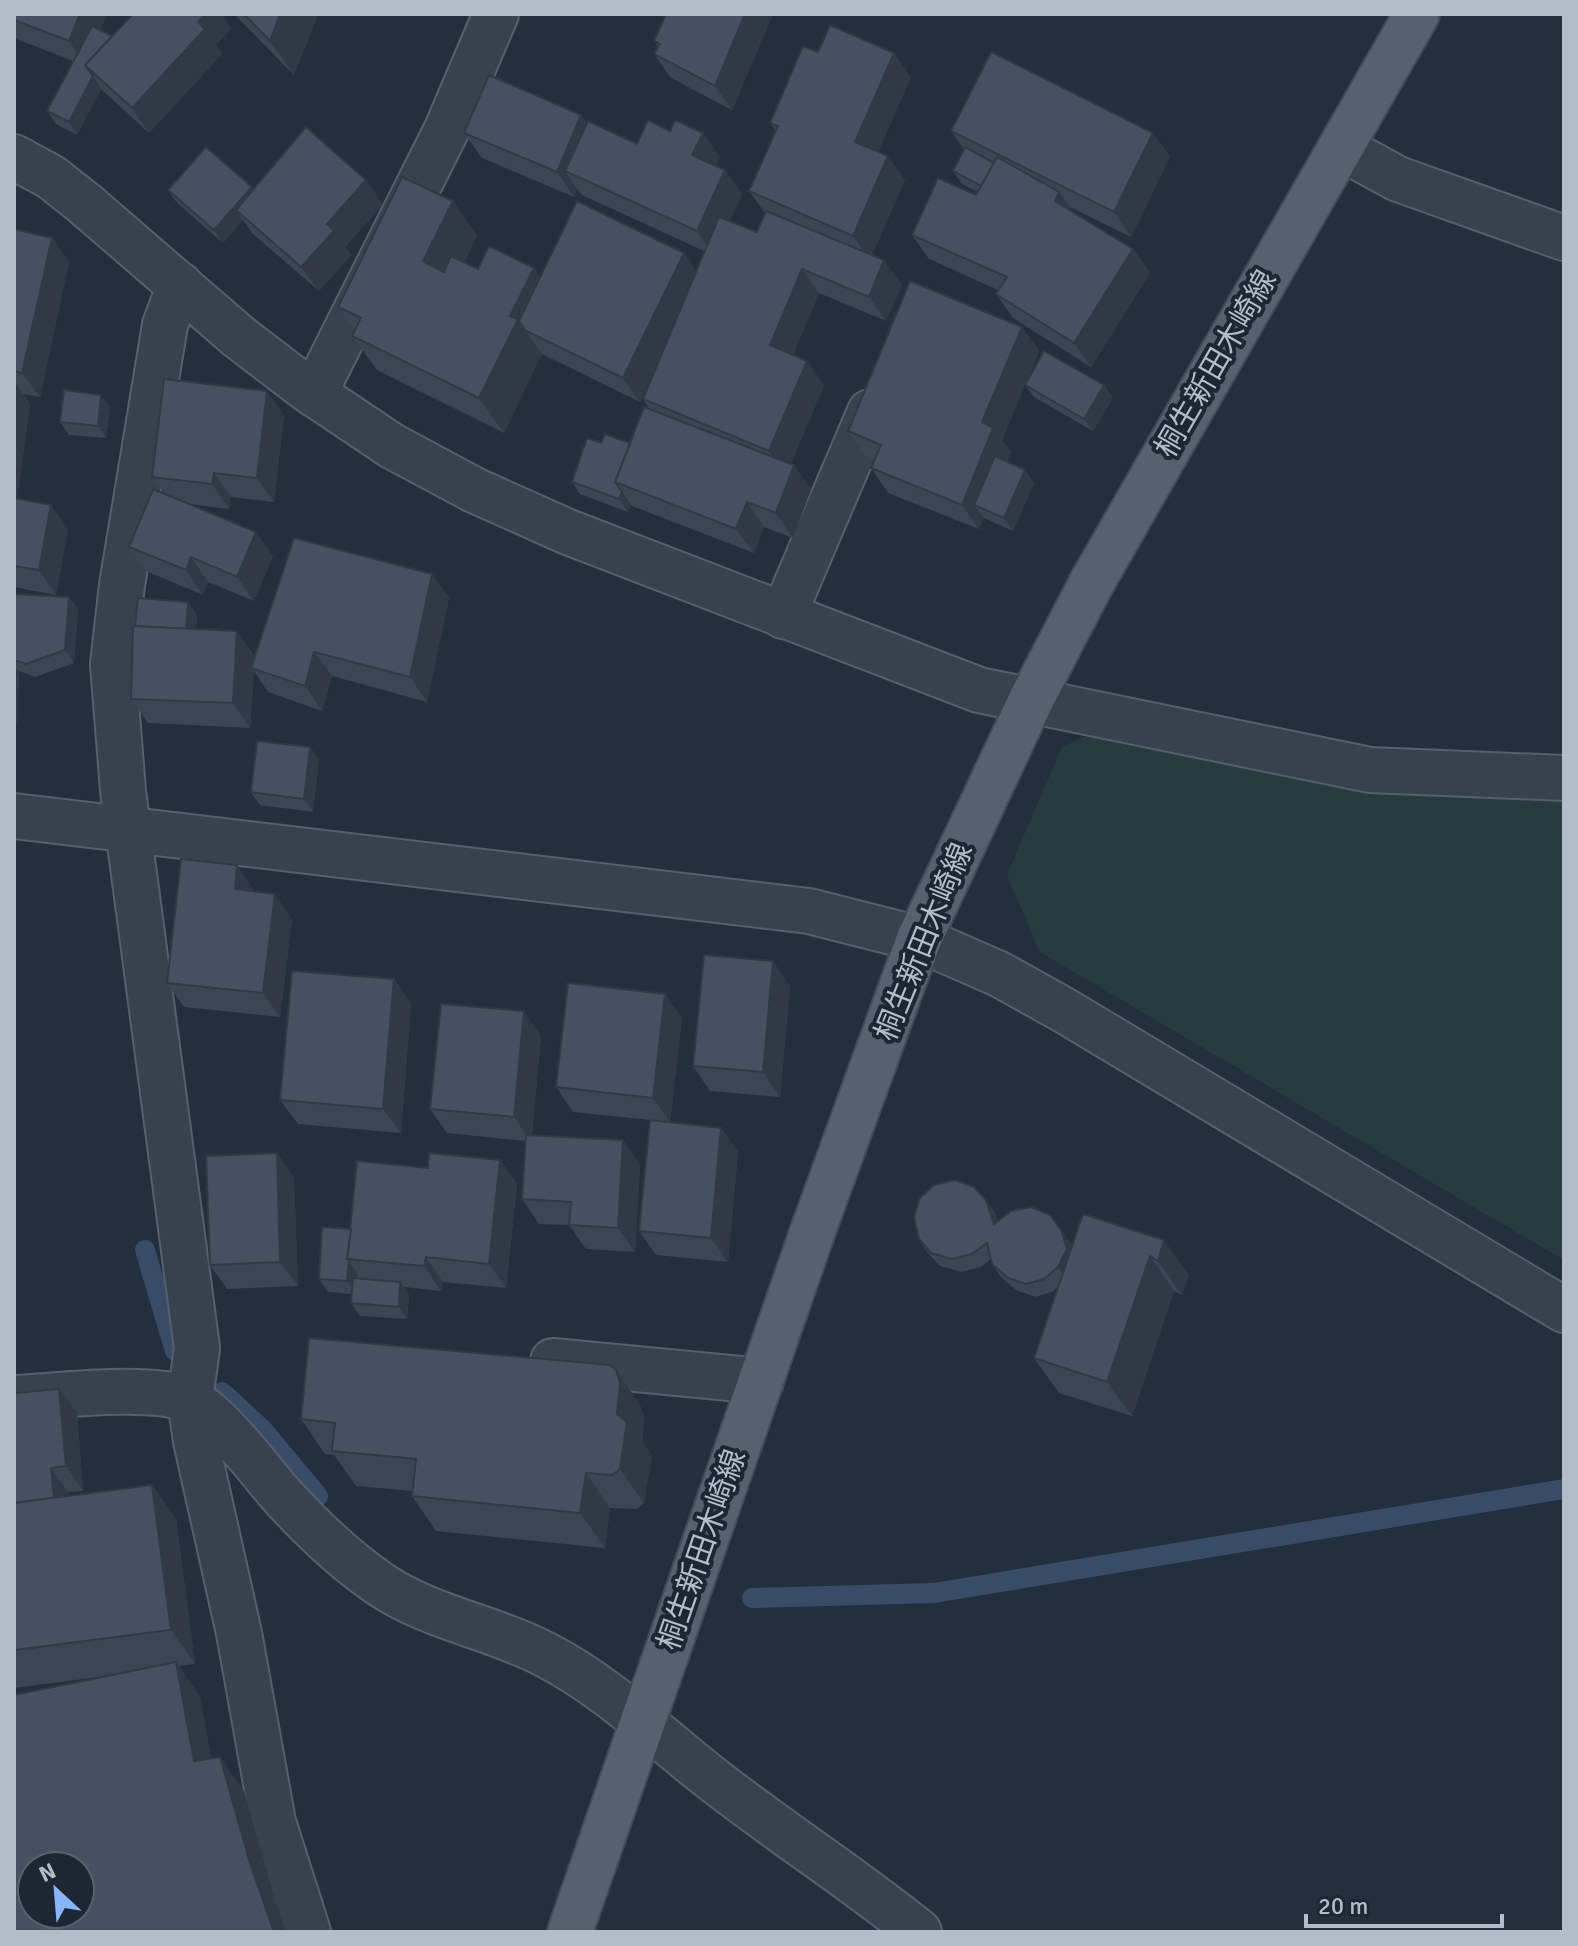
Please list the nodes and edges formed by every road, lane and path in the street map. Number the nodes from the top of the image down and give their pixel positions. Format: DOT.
graph roads {
  1 [pos="496,14"];
  2 [pos="1417,14"];
  3 [pos="1341,148"];
  4 [pos="14,157"];
  5 [pos="1564,238"];
  6 [pos="180,285"];
  7 [pos="314,394"];
  8 [pos="870,412"];
  9 [pos="783,616"];
  10 [pos="1030,702"];
  11 [pos="1564,778"];
  12 [pos="14,816"];
  13 [pos="128,829"];
  14 [pos="919,939"];
  15 [pos="1564,1310"];
  16 [pos="510,1357"];
  17 [pos="761,1381"];
  18 [pos="14,1398"];
  19 [pos="190,1400"];
  20 [pos="641,1723"];
  21 [pos="308,1932"];
  22 [pos="570,1932"];
  23 [pos="919,1932"];
  1 -- 7 [label="street"];
  2 -- 3 [label="main road, 桐生新田木崎線"];
  3 -- 5 [label="street"];
  3 -- 10 [label="main road, 桐生新田木崎線"];
  4 -- 6 [label="street"];
  6 -- 7 [label="street"];
  6 -- 13 [label="street"];
  7 -- 9 [label="street"];
  8 -- 9 [label="street"];
  9 -- 10 [label="street"];
  10 -- 11 [label="street"];
  10 -- 14 [label="main road, 桐生新田木崎線"];
  12 -- 13 [label="street"];
  13 -- 14 [label="street"];
  13 -- 19 [label="street"];
  14 -- 15 [label="street"];
  14 -- 17 [label="main road, 桐生新田木崎線"];
  16 -- 17 [label="street"];
  17 -- 20 [label="main road, 桐生新田木崎線"];
  18 -- 19 [label="street"];
  19 -- 20 [label="street"];
  19 -- 21 [label="street"];
  20 -- 22 [label="main road, 桐生新田木崎線"];
  20 -- 23 [label="street"];
}
